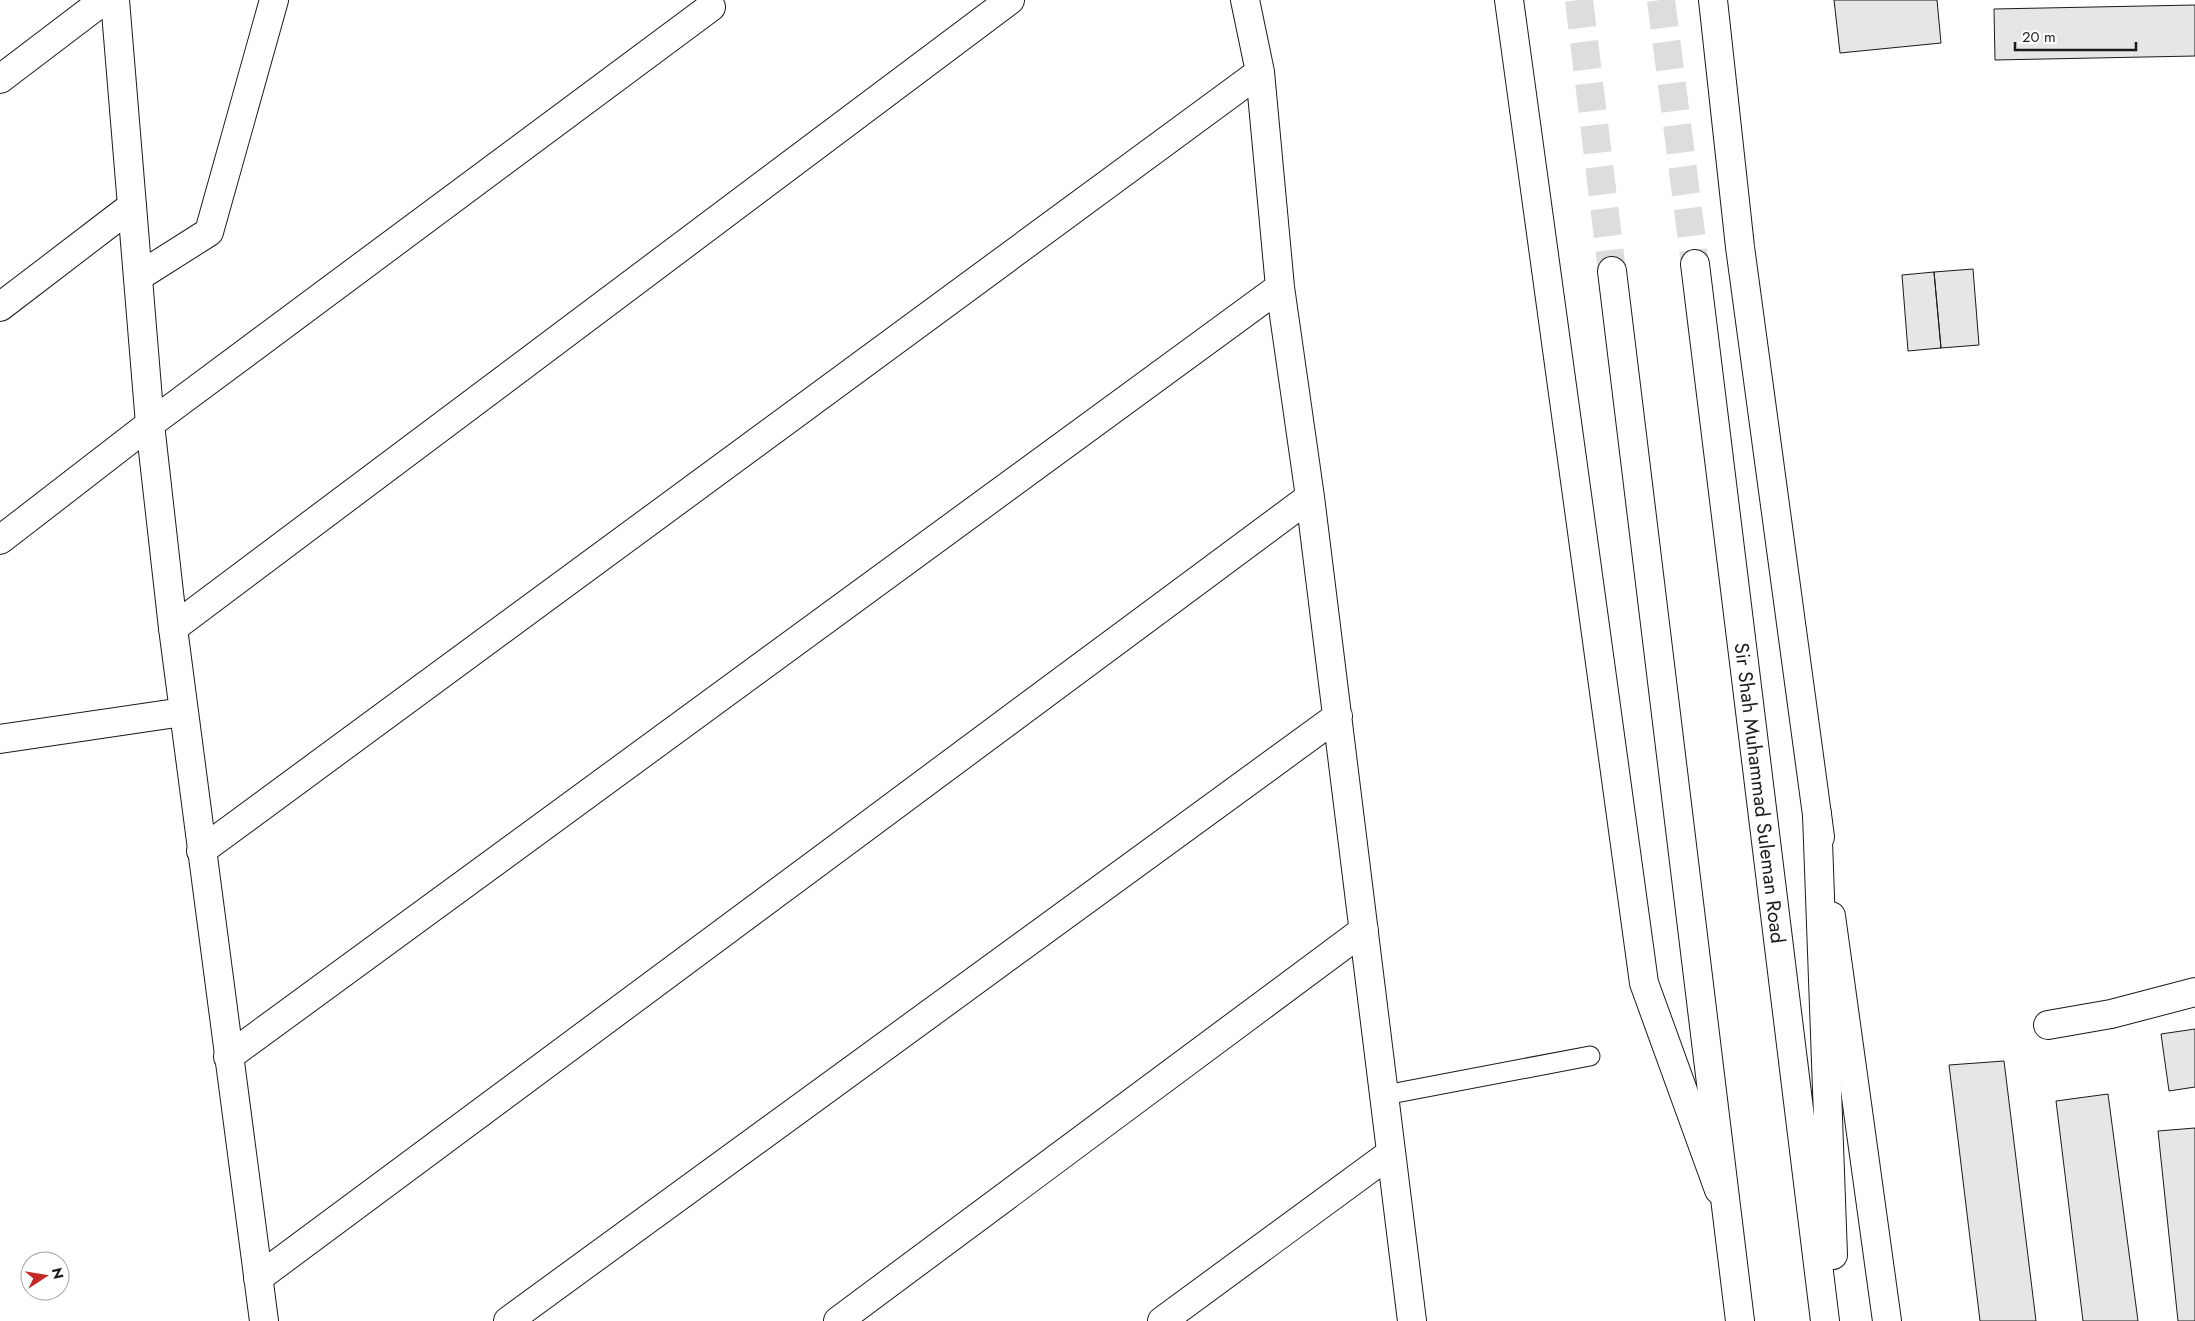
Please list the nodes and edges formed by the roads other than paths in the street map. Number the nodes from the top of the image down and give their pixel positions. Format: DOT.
graph roads {
  1 [pos="104,0"];
  2 [pos="115,0"];
  3 [pos="274,0"];
  4 [pos="1010,0"];
  5 [pos="1245,0"];
  6 [pos="1509,0"];
  7 [pos="1713,0"];
  8 [pos="711,7"];
  9 [pos="1260,72"];
  10 [pos="0,79"];
  11 [pos="132,206"];
  12 [pos="1695,264"];
  13 [pos="1612,271"];
  14 [pos="138,277"];
  15 [pos="1280,287"];
  16 [pos="0,307"];
  17 [pos="150,424"];
  18 [pos="1310,497"];
  19 [pos="0,540"];
  20 [pos="173,628"];
  21 [pos="182,712"];
  22 [pos="1338,716"];
  23 [pos="0,739"];
  24 [pos="1816,814"];
  25 [pos="201,851"];
  26 [pos="1364,930"];
  27 [pos="2195,992"];
  28 [pos="2048,1025"];
  29 [pos="1590,1056"];
  30 [pos="228,1057"];
  31 [pos="1385,1095"];
  32 [pos="1391,1152"];
  33 [pos="1728,1215"];
  34 [pos="258,1278"];
  35 [pos="264,1321"];
  36 [pos="508,1321"];
  37 [pos="838,1321"];
  38 [pos="1162,1321"];
  39 [pos="1412,1321"];
  40 [pos="1740,1321"];
  41 [pos="1825,1321"];
  42 [pos="1833,1321"];
  43 [pos="1886,1321"];
  1 -- 10 [label="main road"];
  2 -- 11 [label="main road"];
  3 -- 14 [label="main road"];
  4 -- 20 [label="main road"];
  5 -- 9 [label="main road"];
  6 -- 33 [label="main road"];
  7 -- 24 [label="main road"];
  8 -- 17 [label="main road"];
  9 -- 15 [label="main road"];
  9 -- 25 [label="main road"];
  11 -- 14 [label="main road"];
  11 -- 16 [label="main road"];
  12 -- 41 [label="main road, Sir Shah Muhammad Suleman Road"];
  13 -- 33 [label="main road"];
  14 -- 17 [label="main road"];
  15 -- 18 [label="main road"];
  15 -- 30 [label="main road"];
  17 -- 19 [label="main road"];
  17 -- 20 [label="main road"];
  18 -- 22 [label="main road"];
  18 -- 34 [label="main road"];
  20 -- 21 [label="main road"];
  21 -- 23 [label="main road"];
  21 -- 25 [label="main road"];
  22 -- 26 [label="main road"];
  22 -- 36 [label="main road"];
  24 -- 42 [label="main road"];
  24 -- 43 [label="main road"];
  25 -- 30 [label="main road"];
  26 -- 31 [label="main road"];
  26 -- 37 [label="main road"];
  27 -- 28 [label="main road"];
  29 -- 31 [label="lane"];
  30 -- 34 [label="main road"];
  31 -- 32 [label="main road"];
  32 -- 38 [label="main road"];
  32 -- 39 [label="main road"];
  33 -- 40 [label="main road"];
  34 -- 35 [label="main road"];
}
